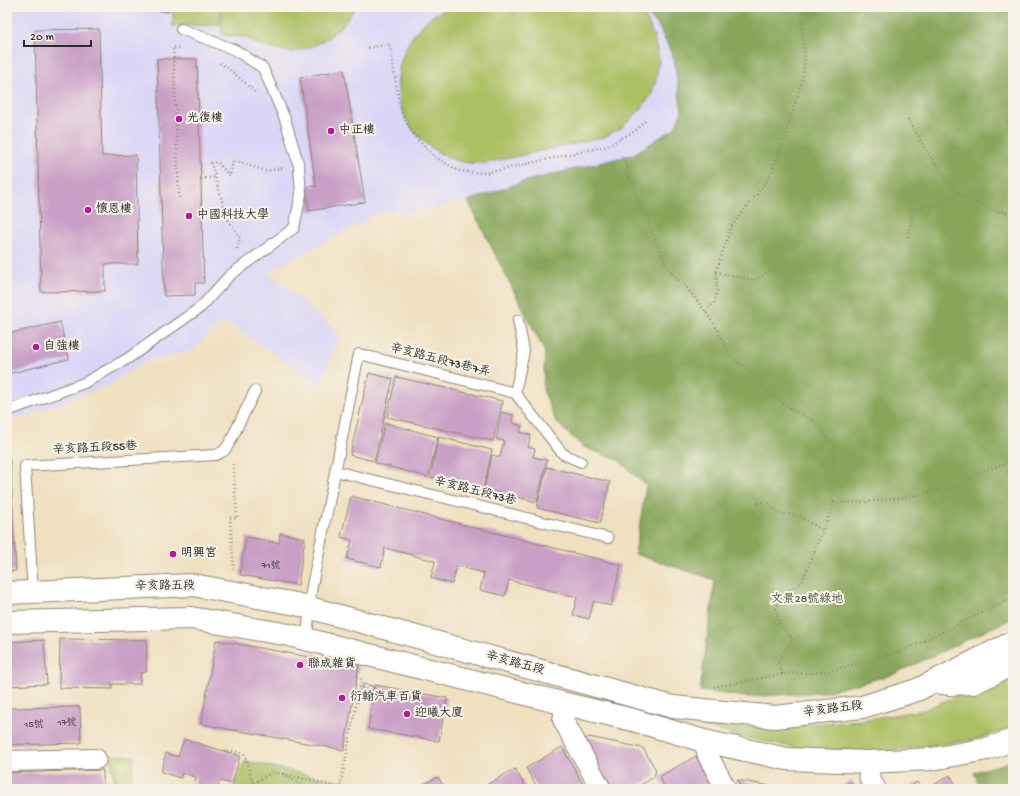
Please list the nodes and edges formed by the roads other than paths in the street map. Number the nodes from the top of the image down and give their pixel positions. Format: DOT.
graph roads {
  1 [pos="181,29"];
  2 [pos="518,320"];
  3 [pos="255,391"];
  4 [pos="515,394"];
  5 [pos="7,411"];
  6 [pos="581,462"];
  7 [pos="335,471"];
  8 [pos="608,538"];
  9 [pos="7,593"];
  10 [pos="33,593"];
  11 [pos="309,607"];
  12 [pos="7,622"];
  13 [pos="307,639"];
  14 [pos="1013,642"];
  15 [pos="1013,664"];
  16 [pos="934,681"];
  17 [pos="566,704"];
  18 [pos="1013,740"];
  19 [pos="704,741"];
  20 [pos="96,759"];
  21 [pos="7,761"];
  22 [pos="867,762"];
  23 [pos="601,789"];
  24 [pos="726,789"];
  25 [pos="876,789"];
  1 -- 5 [label="lane"];
  2 -- 4 [label="lane"];
  3 -- 10 [label="lane, 辛亥路五段55巷"];
  4 -- 6 [label="lane"];
  4 -- 7 [label="lane, 辛亥路五段73巷7弄"];
  7 -- 8 [label="lane, 辛亥路五段73巷"];
  7 -- 11 [label="lane"];
  9 -- 10 [label="main road, 辛亥路五段"];
  10 -- 11 [label="main road, 辛亥路五段"];
  11 -- 13 [label="lane"];
  11 -- 16 [label="main road, 辛亥路五段"];
  12 -- 13 [label="main road"];
  13 -- 17 [label="main road"];
  14 -- 16 [label="main road, 辛亥路五段"];
  15 -- 16 [label="main road"];
  17 -- 19 [label="main road"];
  17 -- 23 [label="street"];
  18 -- 22 [label="main road"];
  19 -- 22 [label="main road"];
  19 -- 24 [label="street"];
  20 -- 21 [label="street"];
  22 -- 25 [label="street"];
}
